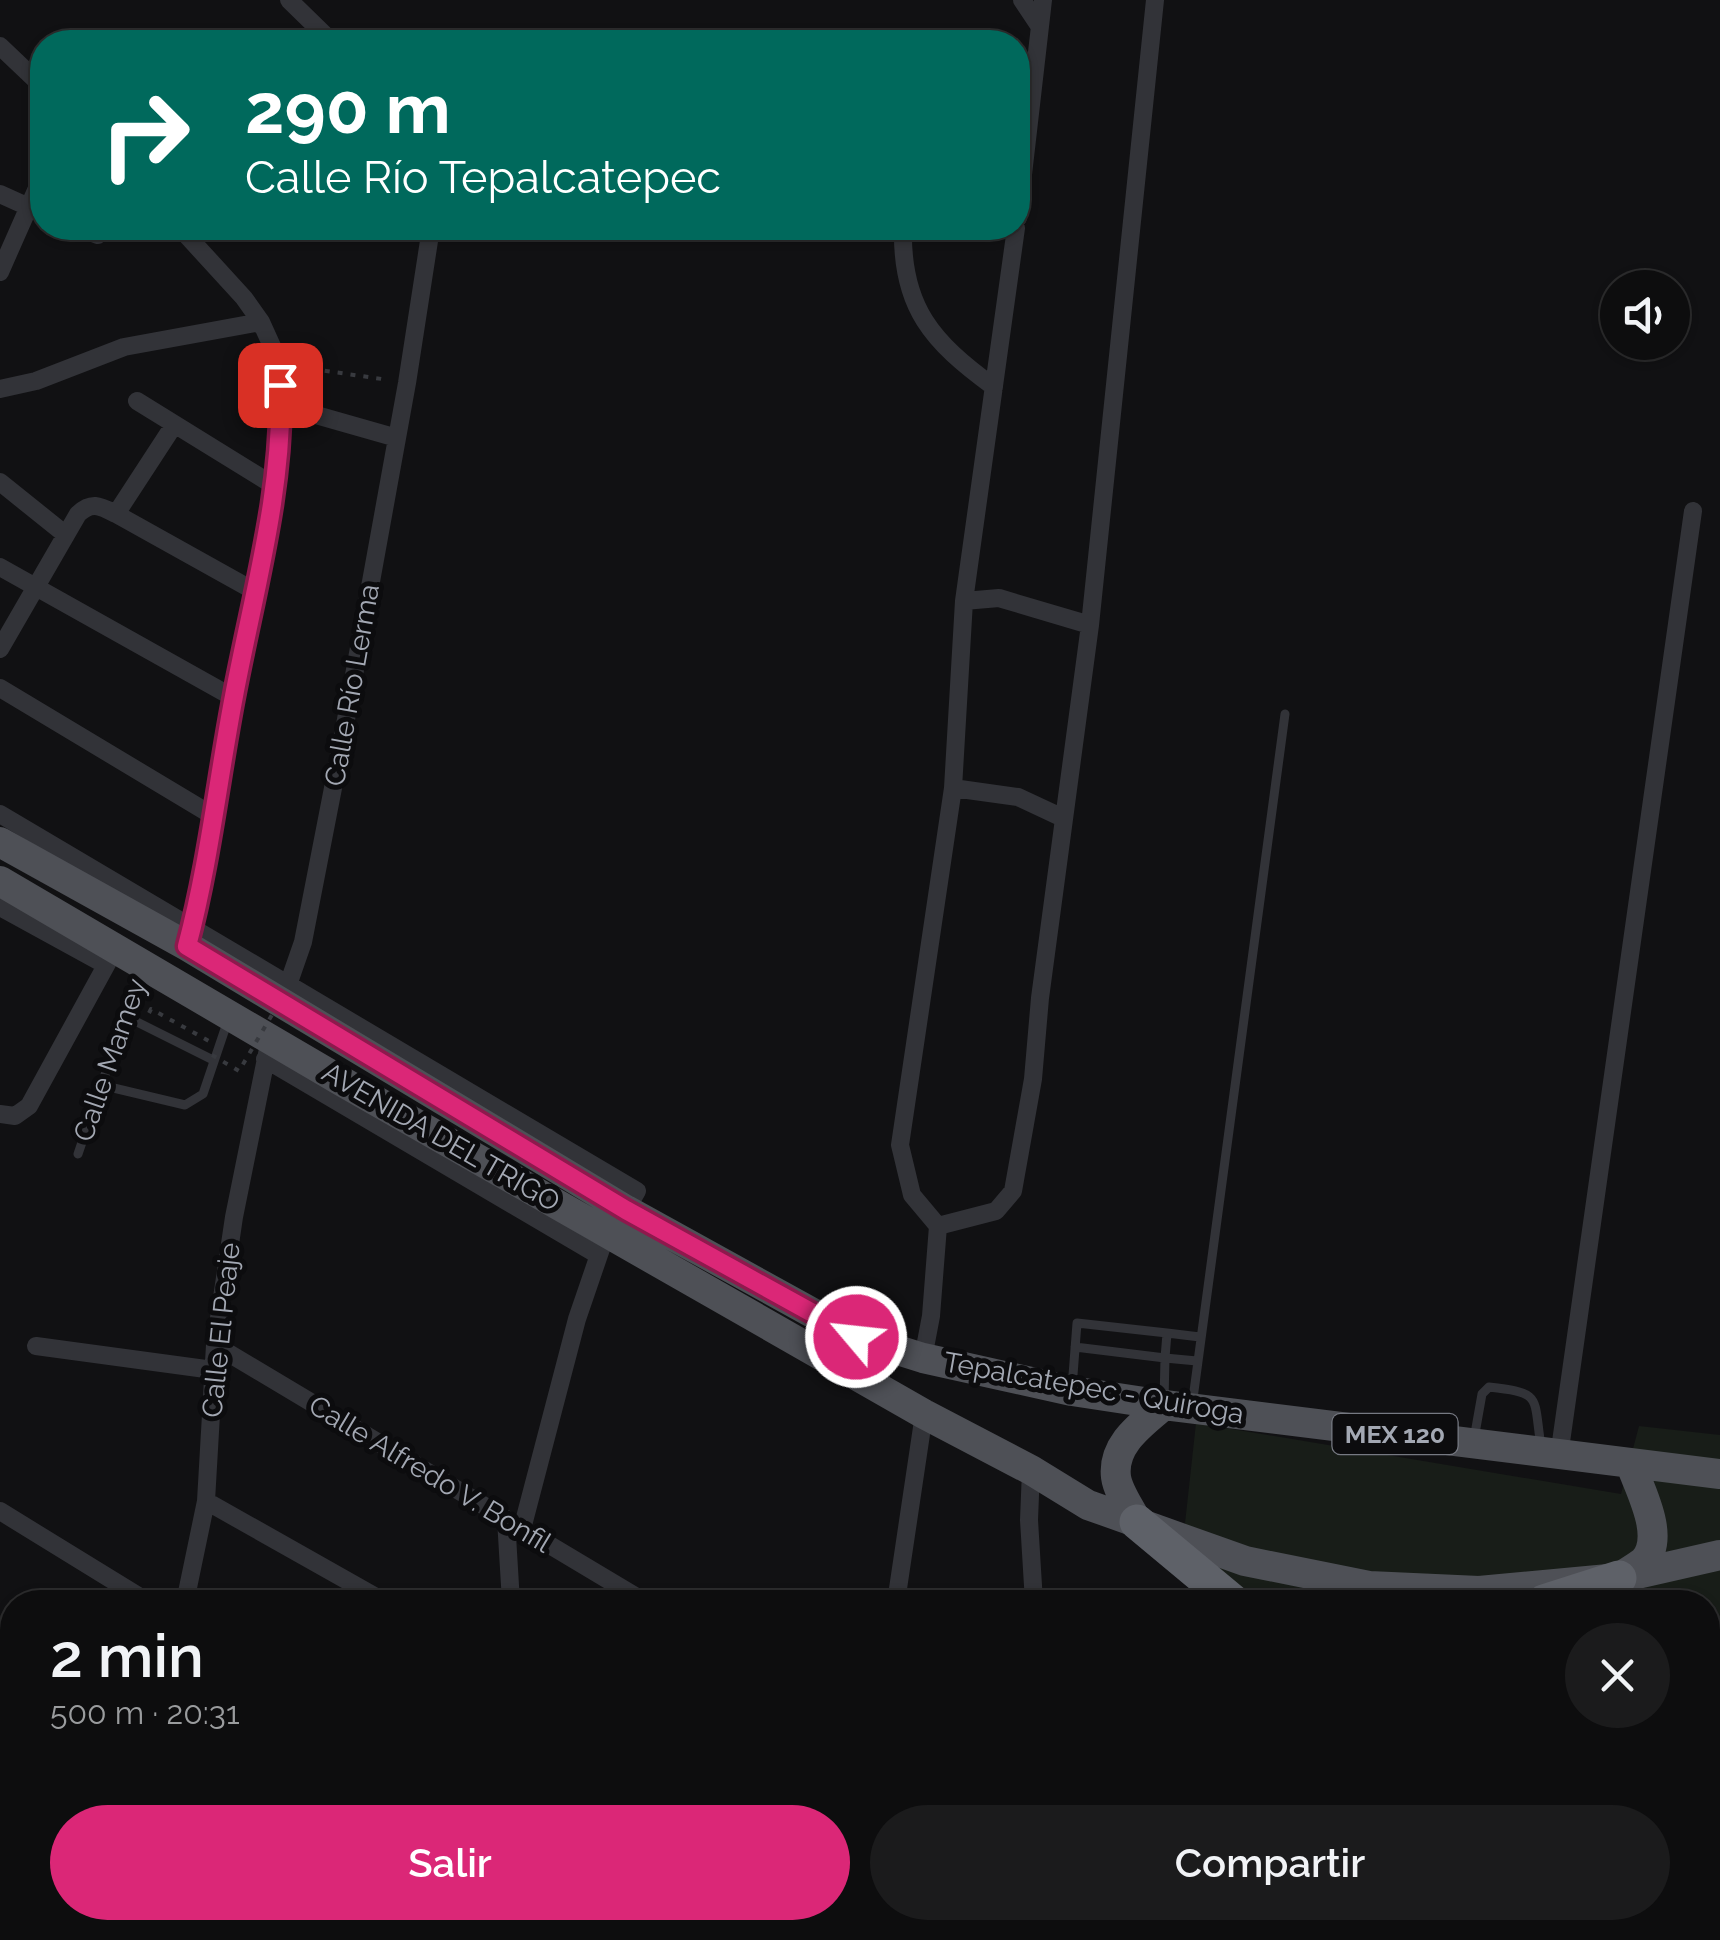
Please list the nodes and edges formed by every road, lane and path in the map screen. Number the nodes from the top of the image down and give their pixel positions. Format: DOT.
graph roads {
  1 [pos="289,0"];
  2 [pos="1022,0"];
  3 [pos="1043,0"];
  4 [pos="1155,0"];
  5 [pos="1038,24"];
  6 [pos="320,30"];
  7 [pos="0,46"];
  8 [pos="30,75"];
  9 [pos="1030,127"];
  10 [pos="0,194"];
  11 [pos="30,208"];
  12 [pos="30,217"];
  13 [pos="191,240"];
  14 [pos="430,240"];
  15 [pos="903,240"];
  16 [pos="1014,240"];
  17 [pos="0,272"];
  18 [pos="261,322"];
  19 [pos="280,364"];
  20 [pos="408,383"];
  21 [pos="994,387"];
  22 [pos="0,389"];
  23 [pos="137,401"];
  24 [pos="281,406"];
  25 [pos="174,424"];
  26 [pos="397,438"];
  27 [pos="0,482"];
  28 [pos="273,485"];
  29 [pos="1693,511"];
  30 [pos="116,514"];
  31 [pos="66,535"];
  32 [pos="0,567"];
  33 [pos="34,587"];
  34 [pos="256,592"];
  35 [pos="964,601"];
  36 [pos="1090,625"];
  37 [pos="0,649"];
  38 [pos="0,688"];
  39 [pos="234,698"];
  40 [pos="1285,714"];
  41 [pos="953,788"];
  42 [pos="0,814"];
  43 [pos="214,817"];
  44 [pos="1063,818"];
  45 [pos="0,842"];
  46 [pos="0,881"];
  47 [pos="0,907"];
  48 [pos="189,936"];
  49 [pos="110,957"];
  50 [pos="142,966"];
  51 [pos="287,988"];
  52 [pos="125,1016"];
  53 [pos="230,1016"];
  54 [pos="268,1049"];
  55 [pos="213,1057"];
  56 [pos="101,1085"];
  57 [pos="8,1115"];
  58 [pos="78,1154"];
  59 [pos="938,1226"];
  60 [pos="610,1232"];
  61 [pos="1130,1329"];
  62 [pos="1167,1333"];
  63 [pos="856,1337"];
  64 [pos="1200,1337"];
  65 [pos="215,1345"];
  66 [pos="36,1346"];
  67 [pos="1075,1347"];
  68 [pos="1127,1353"];
  69 [pos="923,1358"];
  70 [pos="1164,1358"];
  71 [pos="1197,1362"];
  72 [pos="841,1366"];
  73 [pos="213,1370"];
  74 [pos="1072,1391"];
  75 [pos="1178,1407"];
  76 [pos="924,1414"];
  77 [pos="1473,1444"];
  78 [pos="1550,1454"];
  79 [pos="1631,1465"];
  80 [pos="1031,1470"];
  81 [pos="1720,1474"];
  82 [pos="206,1501"];
  83 [pos="0,1510"];
  84 [pos="1137,1522"];
  85 [pos="514,1524"];
  86 [pos="1720,1554"];
  87 [pos="1619,1578"];
  88 [pos="129,1590"];
  89 [pos="187,1590"];
  90 [pos="365,1590"];
  91 [pos="511,1590"];
  92 [pos="625,1590"];
  93 [pos="898,1590"];
  94 [pos="1033,1590"];
  95 [pos="1219,1590"];
  96 [pos="1457,1590"];
  97 [pos="1490,1590"];
  98 [pos="1582,1590"];
  1 -- 6 [label="street"];
  2 -- 5 [label="street"];
  3 -- 5 [label="street"];
  4 -- 36 [label="street"];
  5 -- 9 [label="street"];
  7 -- 8 [label="street"];
  10 -- 11 [label="street"];
  12 -- 17 [label="street"];
  13 -- 18 [label="street"];
  14 -- 20 [label="street, Calle Río Lerma"];
  15 -- 21 [label="street"];
  16 -- 21 [label="street"];
  18 -- 19 [label="street"];
  18 -- 22 [label="street"];
  19 -- 20 [label="path"];
  19 -- 24 [label="street"];
  20 -- 26 [label="street, Calle Río Lerma"];
  21 -- 35 [label="street"];
  23 -- 25 [label="street"];
  24 -- 26 [label="street"];
  24 -- 28 [label="street"];
  25 -- 28 [label="street"];
  25 -- 30 [label="street"];
  26 -- 51 [label="street, Calle Río Lerma"];
  27 -- 31 [label="street"];
  28 -- 34 [label="street"];
  29 -- 78 [label="street"];
  30 -- 31 [label="street"];
  30 -- 34 [label="street"];
  31 -- 33 [label="street"];
  32 -- 33 [label="street"];
  33 -- 37 [label="street"];
  33 -- 39 [label="street"];
  34 -- 39 [label="street"];
  35 -- 36 [label="street"];
  35 -- 41 [label="street"];
  36 -- 44 [label="street"];
  38 -- 43 [label="street"];
  39 -- 43 [label="street"];
  40 -- 64 [label="lane"];
  41 -- 44 [label="street"];
  41 -- 59 [label="street"];
  42 -- 48 [label="street"];
  43 -- 48 [label="street"];
  44 -- 59 [label="street"];
  45 -- 48 [label="main road, Tepalcatepec - Quiroga / MEX 120"];
  46 -- 49 [label="main road, MEX 120"];
  47 -- 49 [label="street"];
  48 -- 51 [label="street"];
  48 -- 60 [label="main road, Tepalcatepec - Quiroga / MEX 120"];
  49 -- 50 [label="main road, MEX 120"];
  49 -- 57 [label="street"];
  50 -- 52 [label="lane, Calle Mamey"];
  50 -- 53 [label="main road, MEX 120"];
  51 -- 55 [label="path, bridge"];
  51 -- 60 [label="street"];
  52 -- 55 [label="lane"];
  52 -- 56 [label="lane, Calle Mamey"];
  53 -- 54 [label="main road, MEX 120"];
  53 -- 55 [label="lane"];
  54 -- 60 [label="main road, AVENIDA DEL TRIGO / MEX 120"];
  54 -- 65 [label="street, Calle El Peaje"];
  55 -- 56 [label="lane"];
  56 -- 58 [label="lane, Calle Mamey"];
  59 -- 69 [label="street"];
  60 -- 63 [label="main road, Tepalcatepec - Quiroga / MEX 120"];
  60 -- 72 [label="main road, AVENIDA DEL TRIGO / MEX 120"];
  60 -- 85 [label="street"];
  61 -- 62 [label="lane"];
  61 -- 67 [label="lane"];
  61 -- 68 [label="lane"];
  62 -- 64 [label="lane"];
  62 -- 70 [label="lane"];
  63 -- 69 [label="main road, Tepalcatepec - Quiroga / MEX 120"];
  63 -- 72 [label="main road"];
  64 -- 71 [label="lane"];
  65 -- 73 [label="street, Calle El Peaje"];
  65 -- 85 [label="street, Calle Alfredo V. Bonfil"];
  66 -- 73 [label="street"];
  67 -- 68 [label="lane"];
  67 -- 74 [label="lane"];
  68 -- 70 [label="lane"];
  69 -- 74 [label="main road, Tepalcatepec - Quiroga / MEX 120"];
  70 -- 71 [label="lane"];
  70 -- 75 [label="lane"];
  71 -- 75 [label="lane"];
  72 -- 76 [label="main road, AVENIDA DEL TRIGO / MEX 120"];
  73 -- 82 [label="street, Calle El Peaje"];
  74 -- 75 [label="main road, Tepalcatepec - Quiroga / MEX 120"];
  75 -- 77 [label="main road, Tepalcatepec - Quiroga / MEX 120"];
  75 -- 84 [label="main road"];
  76 -- 80 [label="main road, AVENIDA DEL TRIGO / MEX 120"];
  76 -- 93 [label="street"];
  77 -- 78 [label="main road, Tepalcatepec - Quiroga / MEX 120"];
  77 -- 78 [label="lane"];
  78 -- 79 [label="main road, Tepalcatepec - Quiroga / MEX 120"];
  79 -- 81 [label="main road, Tepalcatepec - Quiroga / MEX 120"];
  79 -- 87 [label="main road"];
  80 -- 84 [label="main road, AVENIDA DEL TRIGO / MEX 120"];
  80 -- 94 [label="street"];
  82 -- 89 [label="street, Calle El Peaje"];
  82 -- 90 [label="street"];
  83 -- 88 [label="street"];
  84 -- 95 [label="highway"];
  84 -- 96 [label="main road, MEX 120"];
  85 -- 91 [label="street"];
  85 -- 92 [label="street, Calle Alfredo V. Bonfil"];
  86 -- 87 [label="main road, MEX 120"];
  87 -- 97 [label="main road, MEX 120"];
  87 -- 98 [label="highway"];
}
